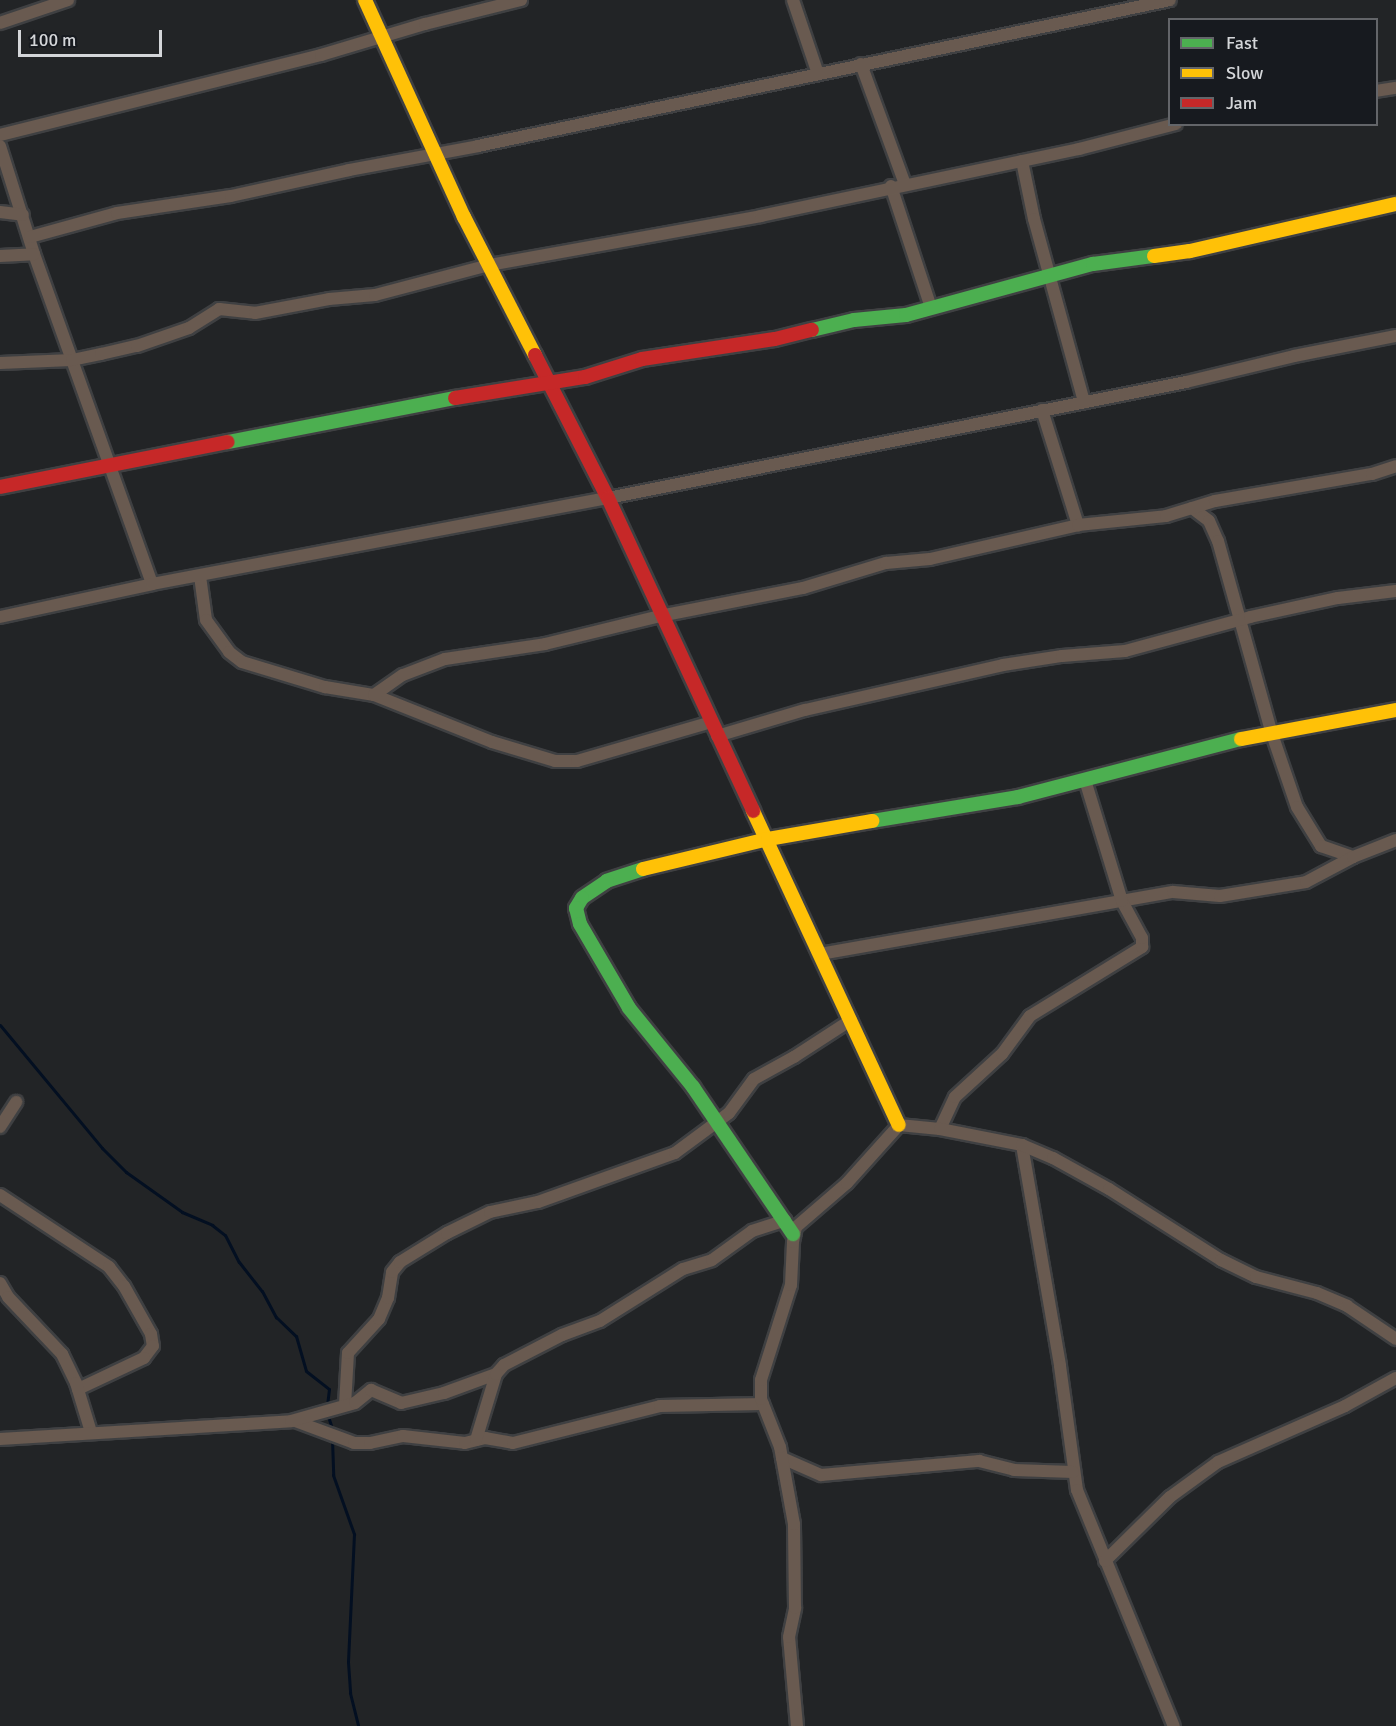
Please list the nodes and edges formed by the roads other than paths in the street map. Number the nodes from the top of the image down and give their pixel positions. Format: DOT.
graph roads {
  1 [pos="68,0"];
  2 [pos="365,0"];
  3 [pos="521,0"];
  4 [pos="793,0"];
  5 [pos="1170,0"];
  6 [pos="38,5"];
  7 [pos="0,23"];
  8 [pos="384,38"];
  9 [pos="861,64"];
  10 [pos="818,74"];
  11 [pos="1396,88"];
  12 [pos="1378,91"];
  13 [pos="1168,126"];
  14 [pos="0,135"];
  15 [pos="0,146"];
  16 [pos="436,154"];
  17 [pos="1022,161"];
  18 [pos="3,162"];
  19 [pos="905,184"];
  20 [pos="891,186"];
  21 [pos="1396,204"];
  22 [pos="0,212"];
  23 [pos="23,215"];
  24 [pos="30,237"];
  25 [pos="34,254"];
  26 [pos="0,256"];
  27 [pos="489,266"];
  28 [pos="1051,276"];
  29 [pos="931,308"];
  30 [pos="1396,336"];
  31 [pos="72,360"];
  32 [pos="0,363"];
  33 [pos="548,381"];
  34 [pos="1084,402"];
  35 [pos="1042,410"];
  36 [pos="110,465"];
  37 [pos="1396,466"];
  38 [pos="0,487"];
  39 [pos="608,498"];
  40 [pos="1192,508"];
  41 [pos="1078,525"];
  42 [pos="201,576"];
  43 [pos="152,584"];
  44 [pos="1396,591"];
  45 [pos="660,615"];
  46 [pos="0,617"];
  47 [pos="1241,620"];
  48 [pos="375,695"];
  49 [pos="1396,710"];
  50 [pos="711,722"];
  51 [pos="1272,734"];
  52 [pos="717,736"];
  53 [pos="1085,780"];
  54 [pos="768,839"];
  55 [pos="1396,840"];
  56 [pos="1353,857"];
  57 [pos="1122,901"];
  58 [pos="820,954"];
  59 [pos="851,1020"];
  60 [pos="16,1102"];
  61 [pos="718,1122"];
  62 [pos="899,1125"];
  63 [pos="0,1127"];
  64 [pos="940,1129"];
  65 [pos="1023,1145"];
  66 [pos="0,1195"];
  67 [pos="784,1220"];
  68 [pos="793,1234"];
  69 [pos="0,1283"];
  70 [pos="1396,1339"];
  71 [pos="496,1374"];
  72 [pos="1396,1378"];
  73 [pos="78,1389"];
  74 [pos="763,1404"];
  75 [pos="345,1405"];
  76 [pos="295,1421"];
  77 [pos="91,1432"];
  78 [pos="0,1439"];
  79 [pos="477,1440"];
  80 [pos="782,1458"];
  81 [pos="1073,1472"];
  82 [pos="1104,1561"];
  83 [pos="797,1726"];
  84 [pos="1174,1726"];
  1 -- 6 [label="street"];
  2 -- 8 [label="street"];
  3 -- 8 [label="street"];
  4 -- 10 [label="street"];
  5 -- 9 [label="street"];
  6 -- 7 [label="street"];
  8 -- 14 [label="street"];
  8 -- 16 [label="street"];
  9 -- 10 [label="street"];
  9 -- 19 [label="street"];
  10 -- 16 [label="street"];
  11 -- 12 [label="street"];
  13 -- 17 [label="street"];
  15 -- 18 [label="street"];
  16 -- 24 [label="street"];
  16 -- 27 [label="street"];
  17 -- 19 [label="street"];
  17 -- 28 [label="street"];
  18 -- 23 [label="street"];
  19 -- 20 [label="street"];
  20 -- 27 [label="street"];
  20 -- 29 [label="street"];
  21 -- 28 [label="street"];
  22 -- 23 [label="street"];
  23 -- 24 [label="street"];
  24 -- 25 [label="street"];
  25 -- 26 [label="street"];
  25 -- 31 [label="street"];
  27 -- 31 [label="street"];
  27 -- 33 [label="street"];
  28 -- 29 [label="street"];
  28 -- 34 [label="street"];
  29 -- 33 [label="street"];
  30 -- 34 [label="street"];
  31 -- 32 [label="street"];
  31 -- 36 [label="street"];
  33 -- 36 [label="street"];
  33 -- 39 [label="street"];
  34 -- 35 [label="street"];
  35 -- 39 [label="street"];
  35 -- 41 [label="street"];
  36 -- 38 [label="street"];
  36 -- 43 [label="street"];
  37 -- 40 [label="street"];
  39 -- 42 [label="street"];
  39 -- 45 [label="street"];
  40 -- 41 [label="street"];
  40 -- 47 [label="street"];
  41 -- 45 [label="street"];
  42 -- 43 [label="street"];
  42 -- 48 [label="street"];
  43 -- 46 [label="street"];
  44 -- 47 [label="street"];
  45 -- 48 [label="street"];
  45 -- 50 [label="street"];
  47 -- 51 [label="street"];
  47 -- 52 [label="street"];
  48 -- 50 [label="street"];
  49 -- 51 [label="street"];
  50 -- 52 [label="street"];
  51 -- 53 [label="street"];
  51 -- 56 [label="street"];
  52 -- 54 [label="street"];
  53 -- 54 [label="street"];
  53 -- 57 [label="street"];
  54 -- 58 [label="street"];
  54 -- 61 [label="street"];
  55 -- 56 [label="street"];
  56 -- 57 [label="street"];
  57 -- 58 [label="street"];
  57 -- 64 [label="street"];
  58 -- 59 [label="street"];
  59 -- 61 [label="street"];
  59 -- 62 [label="street"];
  60 -- 63 [label="street"];
  61 -- 67 [label="street"];
  61 -- 75 [label="street"];
  62 -- 64 [label="street"];
  62 -- 68 [label="street"];
  64 -- 65 [label="street"];
  65 -- 70 [label="street"];
  65 -- 81 [label="street"];
  66 -- 73 [label="street"];
  67 -- 68 [label="street"];
  67 -- 71 [label="street"];
  68 -- 74 [label="street"];
  69 -- 73 [label="street"];
  71 -- 75 [label="street"];
  71 -- 79 [label="street"];
  72 -- 82 [label="street"];
  73 -- 77 [label="street"];
  74 -- 79 [label="street"];
  74 -- 80 [label="street"];
  75 -- 76 [label="street"];
  76 -- 77 [label="street"];
  76 -- 79 [label="street"];
  77 -- 78 [label="street"];
  80 -- 81 [label="street"];
  80 -- 83 [label="street"];
  81 -- 82 [label="street"];
  82 -- 84 [label="street"];
}
